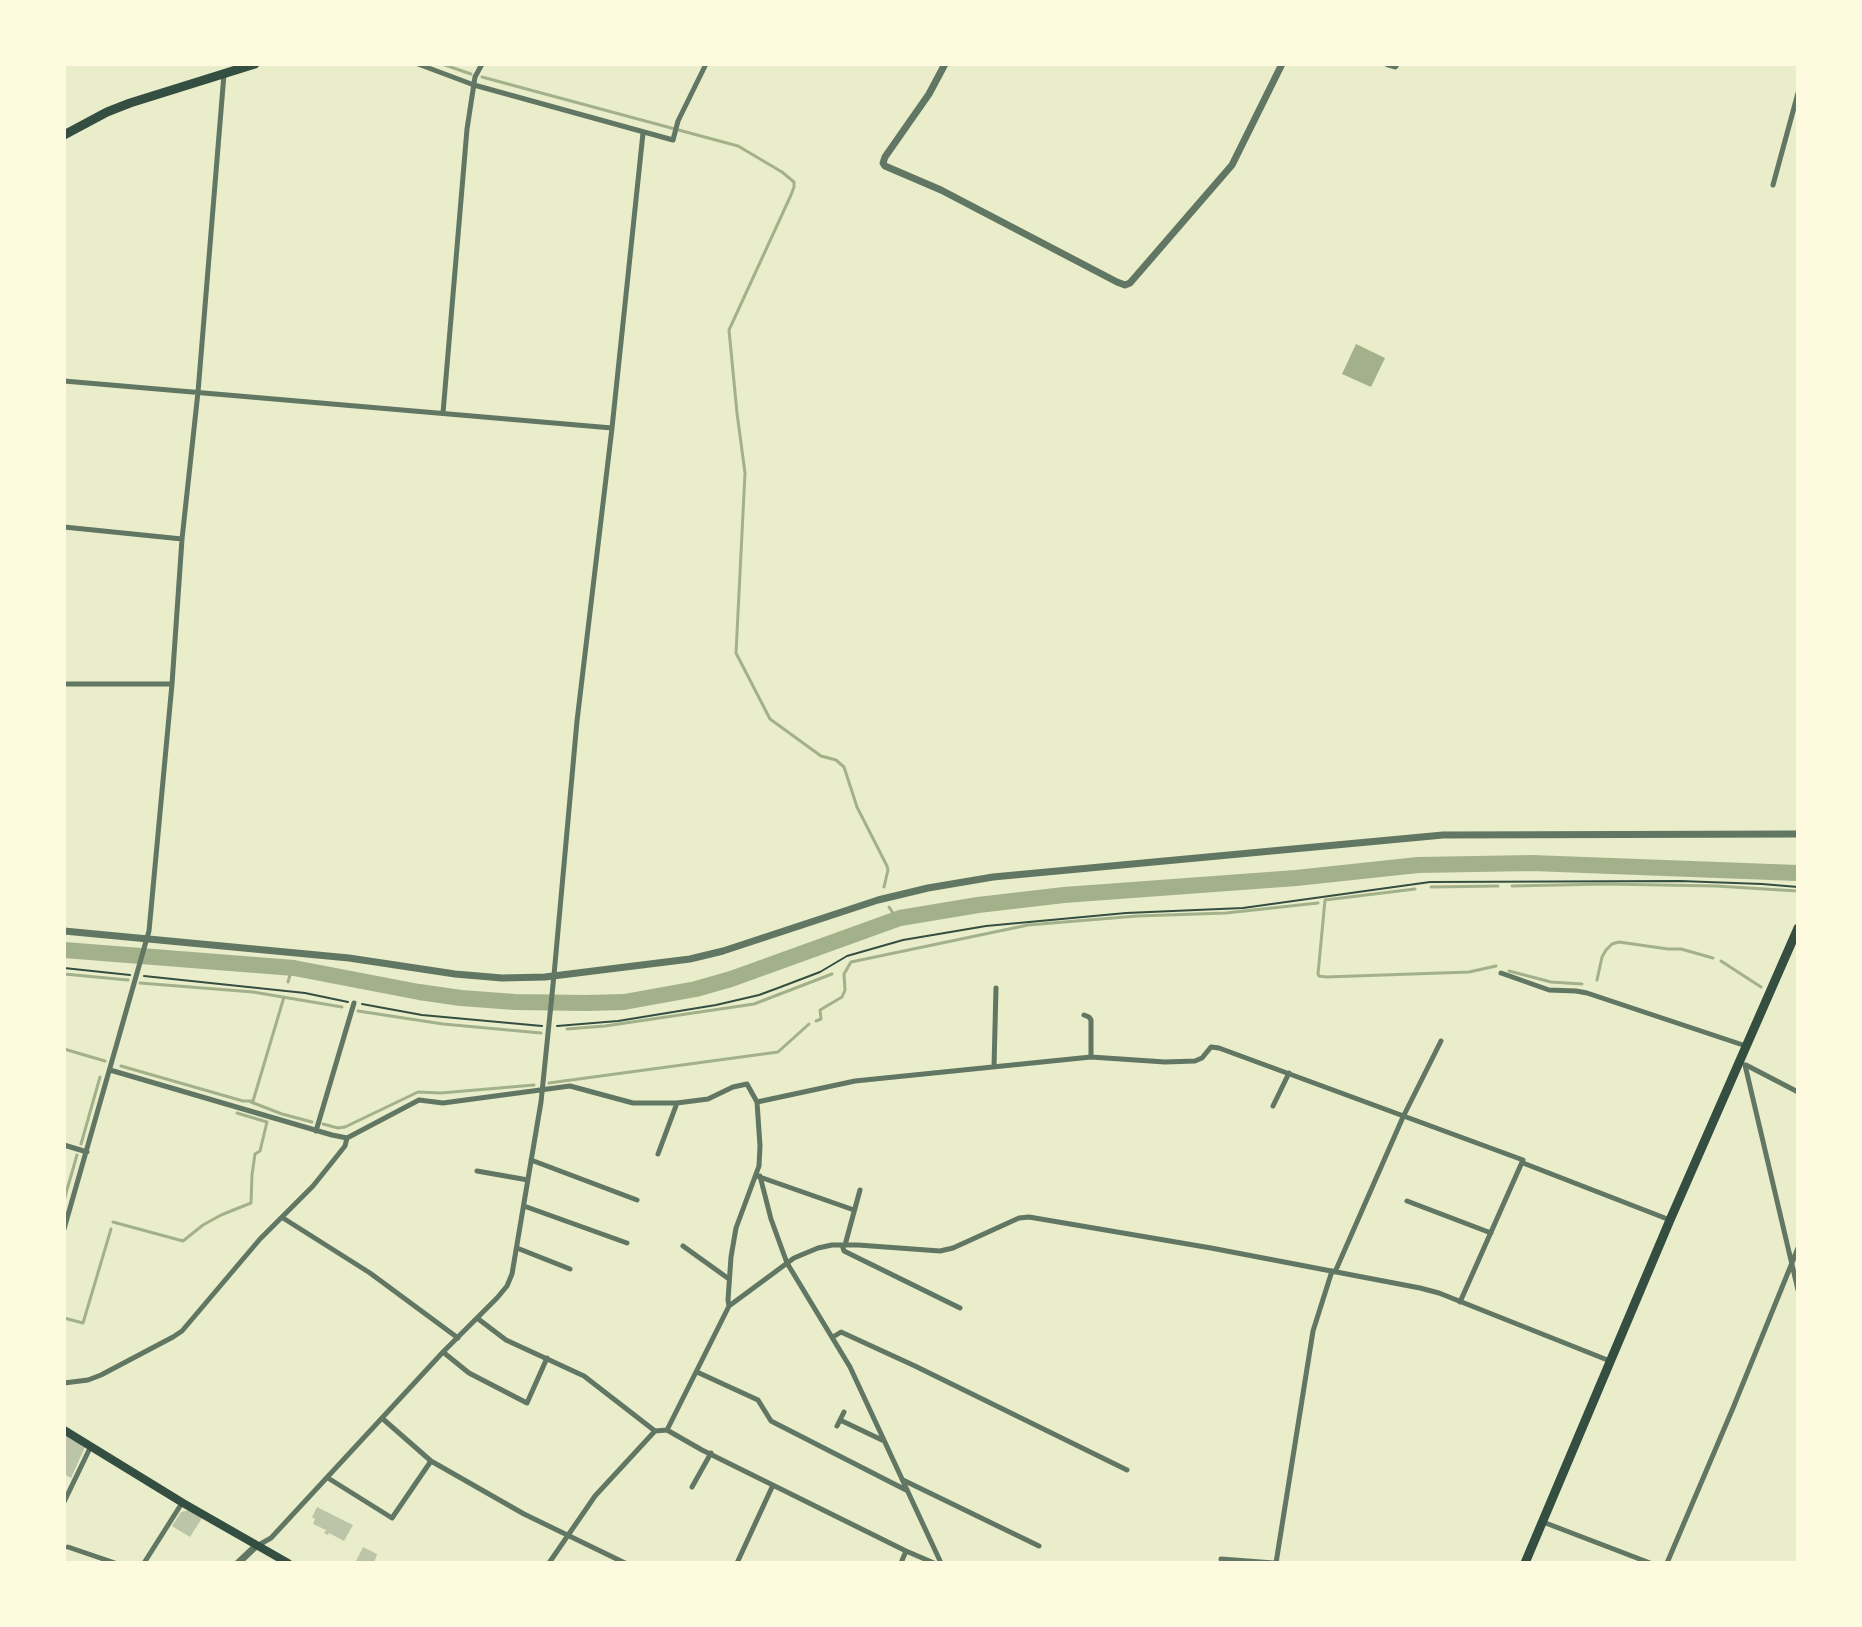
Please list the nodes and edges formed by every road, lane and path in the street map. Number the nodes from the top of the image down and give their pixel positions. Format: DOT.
graph roads {
  1 [pos="255,64"];
  2 [pos="418,64"];
  3 [pos="482,64"];
  4 [pos="706,64"];
  5 [pos="945,64"];
  6 [pos="1282,64"];
  7 [pos="1388,64"];
  8 [pos="1396,64"];
  9 [pos="224,74"];
  10 [pos="474,85"];
  11 [pos="1798,93"];
  12 [pos="643,133"];
  13 [pos="64,135"];
  14 [pos="1773,185"];
  15 [pos="64,381"];
  16 [pos="198,392"];
  17 [pos="443,413"];
  18 [pos="612,428"];
  19 [pos="64,527"];
  20 [pos="182,539"];
  21 [pos="64,684"];
  22 [pos="172,684"];
  23 [pos="1798,834"];
  24 [pos="1798,887"];
  25 [pos="1798,928"];
  26 [pos="64,931"];
  27 [pos="146,942"];
  28 [pos="64,968"];
  29 [pos="1501,973"];
  30 [pos="137,974"];
  31 [pos="553,979"];
  32 [pos="996,988"];
  33 [pos="354,1003"];
  34 [pos="1084,1015"];
  35 [pos="548,1025"];
  36 [pos="1441,1041"];
  37 [pos="1746,1046"];
  38 [pos="1091,1057"];
  39 [pos="1742,1063"];
  40 [pos="994,1067"];
  41 [pos="110,1070"];
  42 [pos="1289,1073"];
  43 [pos="541,1091"];
  44 [pos="1798,1092"];
  45 [pos="757,1102"];
  46 [pos="677,1103"];
  47 [pos="1273,1106"];
  48 [pos="1403,1117"];
  49 [pos="316,1131"];
  50 [pos="347,1138"];
  51 [pos="64,1145"];
  52 [pos="87,1152"];
  53 [pos="658,1154"];
  54 [pos="531,1160"];
  55 [pos="1523,1163"];
  56 [pos="477,1171"];
  57 [pos="758,1176"];
  58 [pos="528,1180"];
  59 [pos="860,1190"];
  60 [pos="637,1200"];
  61 [pos="1407,1201"];
  62 [pos="524,1206"];
  63 [pos="854,1210"];
  64 [pos="283,1218"];
  65 [pos="1670,1220"];
  66 [pos="64,1229"];
  67 [pos="1491,1233"];
  68 [pos="627,1243"];
  69 [pos="843,1245"];
  70 [pos="683,1246"];
  71 [pos="517,1248"];
  72 [pos="1798,1248"];
  73 [pos="787,1263"];
  74 [pos="1792,1264"];
  75 [pos="570,1269"];
  76 [pos="1334,1272"];
  77 [pos="730,1280"];
  78 [pos="1798,1290"];
  79 [pos="1460,1302"];
  80 [pos="729,1306"];
  81 [pos="960,1308"];
  82 [pos="477,1318"];
  83 [pos="833,1337"];
  84 [pos="458,1338"];
  85 [pos="443,1352"];
  86 [pos="547,1358"];
  87 [pos="1610,1361"];
  88 [pos="697,1372"];
  89 [pos="64,1383"];
  90 [pos="844,1412"];
  91 [pos="383,1419"];
  92 [pos="64,1430"];
  93 [pos="667,1430"];
  94 [pos="655,1431"];
  95 [pos="884,1441"];
  96 [pos="91,1445"];
  97 [pos="711,1453"];
  98 [pos="431,1461"];
  99 [pos="1127,1470"];
  100 [pos="328,1478"];
  101 [pos="902,1480"];
  102 [pos="773,1485"];
  103 [pos="692,1487"];
  104 [pos="907,1491"];
  105 [pos="64,1502"];
  106 [pos="183,1503"];
  107 [pos="1542,1521"];
  108 [pos="567,1536"];
  109 [pos="256,1546"];
  110 [pos="1039,1546"];
  111 [pos="68,1547"];
  112 [pos="906,1551"];
  113 [pos="1221,1559"];
  114 [pos="115,1563"];
  115 [pos="144,1563"];
  116 [pos="238,1563"];
  117 [pos="288,1563"];
  118 [pos="549,1563"];
  119 [pos="625,1563"];
  120 [pos="737,1563"];
  121 [pos="901,1563"];
  122 [pos="934,1563"];
  123 [pos="941,1563"];
  124 [pos="1275,1563"];
  125 [pos="1525,1563"];
  126 [pos="1650,1563"];
  127 [pos="1667,1563"];
  1 -- 9 [label="main road"];
  2 -- 10 [label="street"];
  3 -- 10 [label="street"];
  4 -- 12 [label="street"];
  5 -- 6 [label="street"];
  7 -- 8 [label="street"];
  9 -- 13 [label="main road"];
  9 -- 16 [label="street"];
  10 -- 12 [label="street"];
  10 -- 17 [label="street"];
  11 -- 14 [label="street"];
  12 -- 18 [label="street"];
  15 -- 16 [label="street"];
  16 -- 17 [label="street"];
  16 -- 20 [label="street"];
  17 -- 18 [label="street"];
  18 -- 31 [label="street"];
  19 -- 20 [label="street"];
  20 -- 22 [label="street"];
  21 -- 22 [label="street"];
  22 -- 27 [label="street"];
  23 -- 31 [label="street"];
  24 -- 35 [label="path"];
  25 -- 37 [label="main road"];
  26 -- 27 [label="street"];
  27 -- 30 [label="street"];
  27 -- 31 [label="street"];
  28 -- 30 [label="path"];
  29 -- 37 [label="street"];
  30 -- 33 [label="path"];
  30 -- 41 [label="street"];
  31 -- 35 [label="street"];
  32 -- 40 [label="street"];
  33 -- 35 [label="path"];
  33 -- 49 [label="street"];
  34 -- 38 [label="street"];
  35 -- 43 [label="street"];
  36 -- 48 [label="street"];
  37 -- 39 [label="main road"];
  38 -- 40 [label="street"];
  38 -- 42 [label="street"];
  39 -- 44 [label="street"];
  39 -- 65 [label="main road"];
  39 -- 74 [label="street"];
  40 -- 45 [label="street"];
  41 -- 49 [label="street"];
  41 -- 52 [label="street"];
  42 -- 47 [label="street"];
  42 -- 48 [label="street"];
  43 -- 46 [label="street"];
  43 -- 50 [label="street"];
  43 -- 54 [label="street"];
  45 -- 46 [label="street"];
  45 -- 57 [label="street"];
  46 -- 53 [label="street"];
  48 -- 55 [label="street"];
  48 -- 76 [label="street"];
  49 -- 50 [label="street"];
  50 -- 64 [label="street"];
  51 -- 52 [label="street"];
  52 -- 66 [label="street"];
  54 -- 58 [label="street"];
  54 -- 60 [label="street"];
  55 -- 65 [label="street"];
  55 -- 67 [label="street"];
  56 -- 58 [label="street"];
  57 -- 63 [label="street"];
  57 -- 73 [label="street"];
  57 -- 77 [label="street"];
  58 -- 62 [label="street"];
  59 -- 63 [label="street"];
  61 -- 67 [label="street"];
  62 -- 68 [label="street"];
  62 -- 71 [label="street"];
  63 -- 69 [label="street"];
  64 -- 84 [label="street"];
  64 -- 89 [label="street"];
  65 -- 87 [label="main road"];
  67 -- 79 [label="street"];
  69 -- 73 [label="street"];
  69 -- 76 [label="street"];
  69 -- 81 [label="street"];
  70 -- 77 [label="street"];
  71 -- 75 [label="street"];
  71 -- 82 [label="street"];
  72 -- 74 [label="street"];
  73 -- 80 [label="street"];
  73 -- 83 [label="street"];
  74 -- 78 [label="street"];
  74 -- 127 [label="street"];
  76 -- 79 [label="street"];
  76 -- 124 [label="street"];
  77 -- 80 [label="street"];
  79 -- 87 [label="street"];
  80 -- 88 [label="street"];
  82 -- 84 [label="street"];
  82 -- 86 [label="street"];
  83 -- 95 [label="street"];
  83 -- 99 [label="street"];
  84 -- 85 [label="street"];
  85 -- 86 [label="street"];
  85 -- 91 [label="street"];
  86 -- 94 [label="street"];
  87 -- 107 [label="main road"];
  88 -- 93 [label="street"];
  88 -- 104 [label="street"];
  90 -- 95 [label="street"];
  91 -- 98 [label="street"];
  91 -- 100 [label="street"];
  92 -- 96 [label="main road"];
  93 -- 94 [label="street"];
  93 -- 97 [label="street"];
  94 -- 108 [label="street"];
  95 -- 101 [label="street"];
  96 -- 105 [label="street"];
  96 -- 106 [label="main road"];
  97 -- 102 [label="street"];
  97 -- 103 [label="street"];
  98 -- 100 [label="street"];
  98 -- 108 [label="street"];
  100 -- 109 [label="street"];
  101 -- 104 [label="street"];
  101 -- 110 [label="street"];
  102 -- 112 [label="street"];
  102 -- 120 [label="street"];
  104 -- 123 [label="street"];
  106 -- 109 [label="main road"];
  106 -- 115 [label="street"];
  107 -- 125 [label="main road"];
  107 -- 126 [label="street"];
  108 -- 118 [label="street"];
  108 -- 119 [label="street"];
  109 -- 116 [label="street"];
  109 -- 117 [label="main road"];
  111 -- 114 [label="street"];
  112 -- 121 [label="street"];
  112 -- 122 [label="street"];
  113 -- 124 [label="street"];
}
